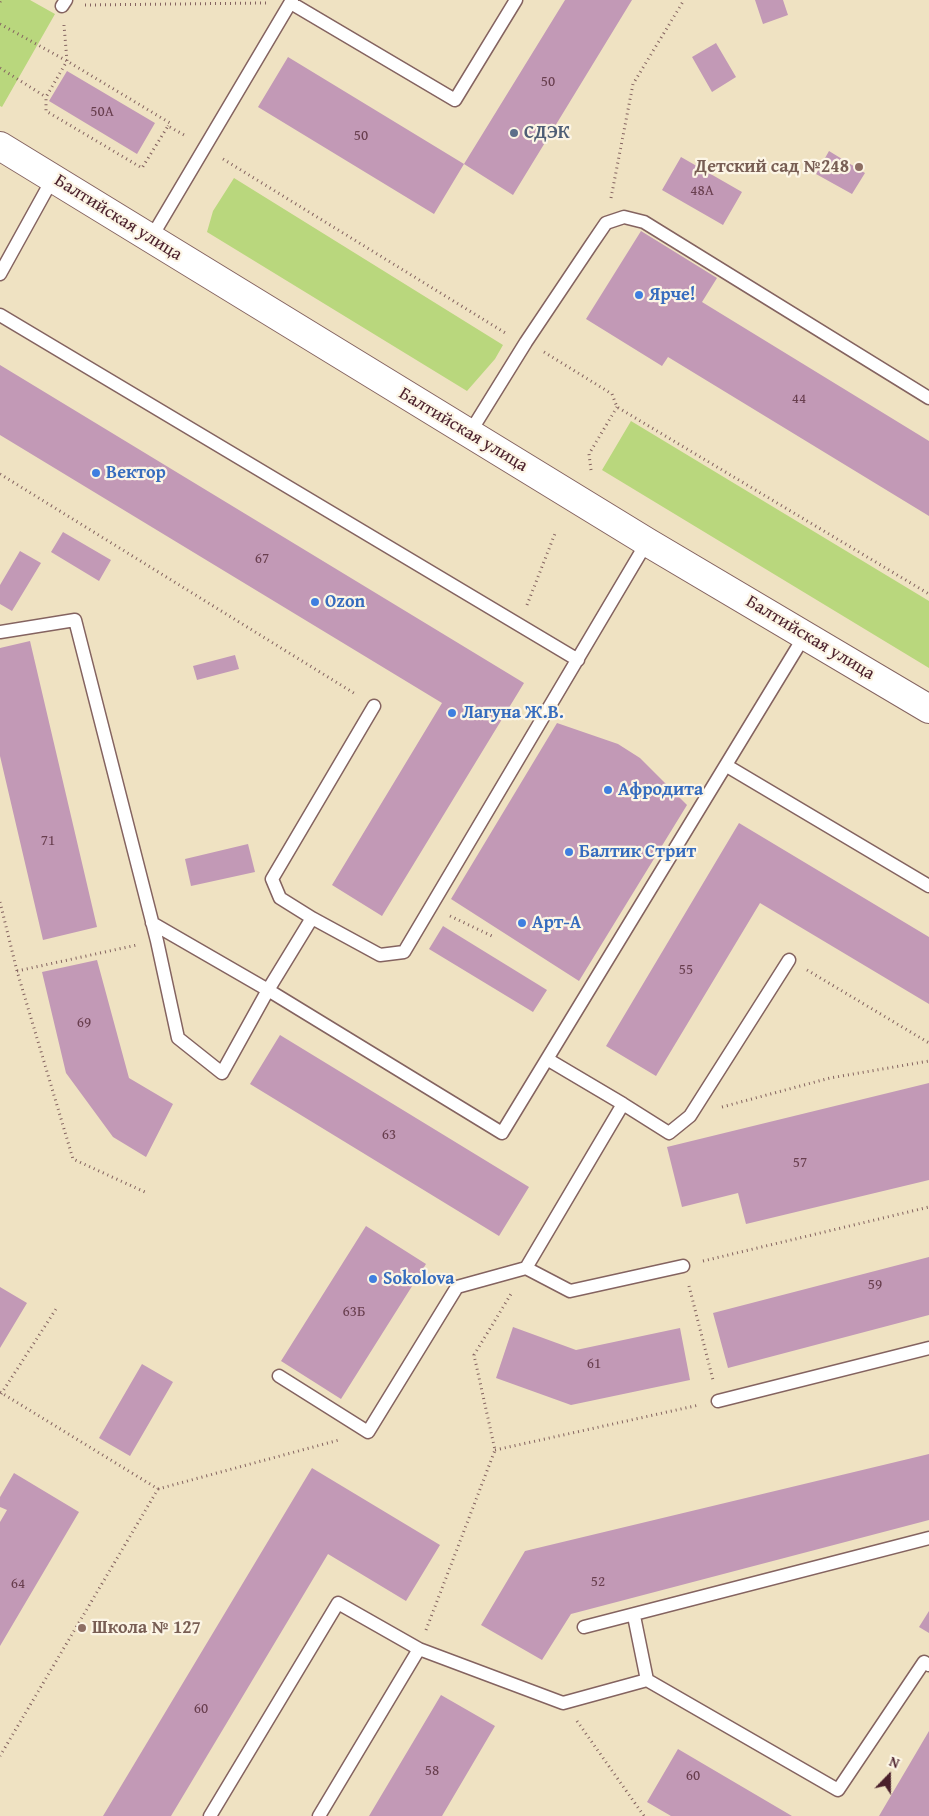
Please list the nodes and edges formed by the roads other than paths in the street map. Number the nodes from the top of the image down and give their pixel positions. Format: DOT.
graph roads {
  1 [pos="516,0"];
  2 [pos="291,1"];
  3 [pos="0,146"];
  4 [pos="53,178"];
  5 [pos="151,238"];
  6 [pos="0,274"];
  7 [pos="0,315"];
  8 [pos="929,398"];
  9 [pos="469,434"];
  10 [pos="647,542"];
  11 [pos="0,632"];
  12 [pos="805,635"];
  13 [pos="578,660"];
  14 [pos="374,706"];
  15 [pos="929,708"];
  16 [pos="727,766"];
  17 [pos="929,886"];
  18 [pos="312,918"];
  19 [pos="152,922"];
  20 [pos="789,960"];
  21 [pos="268,990"];
  22 [pos="547,1059"];
  23 [pos="622,1104"];
  24 [pos="684,1266"];
  25 [pos="526,1268"];
  26 [pos="929,1348"];
  27 [pos="279,1376"];
  28 [pos="718,1401"];
  29 [pos="929,1538"];
  30 [pos="634,1616"];
  31 [pos="584,1627"];
  32 [pos="419,1649"];
  33 [pos="929,1665"];
  34 [pos="647,1680"];
  35 [pos="210,1816"];
  36 [pos="319,1816"];
  1 -- 2 [label="lane"];
  2 -- 5 [label="lane"];
  3 -- 4 [label="main road, Балтийская улица"];
  4 -- 5 [label="main road, Балтийская улица"];
  4 -- 6 [label="lane"];
  5 -- 9 [label="main road, Балтийская улица"];
  7 -- 13 [label="lane"];
  8 -- 9 [label="lane"];
  9 -- 10 [label="main road, Балтийская улица"];
  10 -- 12 [label="main road, Балтийская улица"];
  10 -- 13 [label="lane"];
  11 -- 19 [label="lane"];
  12 -- 15 [label="main road, Балтийская улица"];
  12 -- 16 [label="lane"];
  13 -- 18 [label="lane"];
  14 -- 18 [label="lane"];
  16 -- 17 [label="lane"];
  16 -- 22 [label="lane"];
  18 -- 21 [label="lane"];
  19 -- 21 [label="lane"];
  19 -- 21 [label="lane"];
  20 -- 23 [label="lane"];
  21 -- 22 [label="lane"];
  22 -- 23 [label="lane"];
  23 -- 25 [label="lane"];
  24 -- 25 [label="lane"];
  25 -- 27 [label="lane"];
  26 -- 28 [label="lane"];
  29 -- 30 [label="lane"];
  30 -- 31 [label="lane"];
  30 -- 34 [label="lane"];
  32 -- 34 [label="lane"];
  32 -- 35 [label="lane"];
  32 -- 36 [label="lane"];
  33 -- 34 [label="lane"];
}
